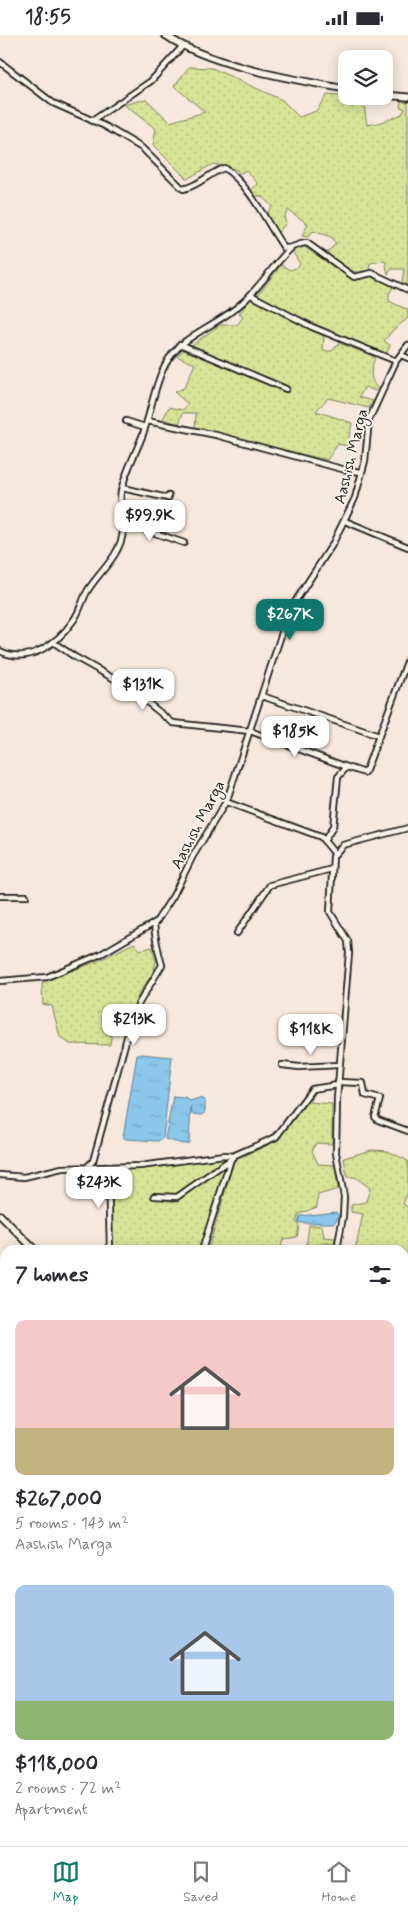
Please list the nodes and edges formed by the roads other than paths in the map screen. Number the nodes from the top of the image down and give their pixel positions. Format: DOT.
graph roads {
  1 [pos="165,35"];
  2 [pos="180,45"];
  3 [pos="0,62"];
  4 [pos="338,87"];
  5 [pos="393,96"];
  6 [pos="408,97"];
  7 [pos="92,121"];
  8 [pos="291,248"];
  9 [pos="408,291"];
  10 [pos="250,295"];
  11 [pos="180,343"];
  12 [pos="408,345"];
  13 [pos="401,355"];
  14 [pos="408,358"];
  15 [pos="396,361"];
  16 [pos="286,389"];
  17 [pos="126,421"];
  18 [pos="148,421"];
  19 [pos="146,427"];
  20 [pos="361,472"];
  21 [pos="122,488"];
  22 [pos="169,496"];
  23 [pos="345,521"];
  24 [pos="123,522"];
  25 [pos="184,543"];
  26 [pos="408,547"];
  27 [pos="53,642"];
  28 [pos="0,651"];
  29 [pos="408,659"];
  30 [pos="262,696"];
  31 [pos="250,731"];
  32 [pos="379,736"];
  33 [pos="347,767"];
  34 [pos="226,802"];
  35 [pos="408,828"];
  36 [pos="324,841"];
  37 [pos="335,854"];
  38 [pos="332,869"];
  39 [pos="0,896"];
  40 [pos="26,896"];
  41 [pos="154,924"];
  42 [pos="237,933"];
  43 [pos="0,981"];
  44 [pos="282,1065"];
  45 [pos="339,1065"];
  46 [pos="338,1084"];
  47 [pos="408,1131"];
  48 [pos="233,1158"];
  49 [pos="88,1167"];
  50 [pos="108,1167"];
  51 [pos="0,1175"];
  52 [pos="154,1196"];
  53 [pos="0,1215"];
  54 [pos="30,1245"];
  55 [pos="110,1245"];
  56 [pos="204,1245"];
  57 [pos="338,1245"];
  1 -- 2 [label="street"];
  2 -- 4 [label="street"];
  2 -- 7 [label="street"];
  3 -- 7 [label="street"];
  5 -- 6 [label="street"];
  7 -- 8 [label="street"];
  8 -- 9 [label="street"];
  8 -- 10 [label="street"];
  10 -- 11 [label="street"];
  10 -- 15 [label="street"];
  11 -- 16 [label="street"];
  11 -- 18 [label="street"];
  12 -- 13 [label="street, Aashish Marga"];
  13 -- 14 [label="street"];
  13 -- 15 [label="street, Aashish Marga"];
  15 -- 20 [label="street, Aashish Marga"];
  17 -- 19 [label="street"];
  18 -- 19 [label="street"];
  18 -- 20 [label="street"];
  19 -- 21 [label="street"];
  20 -- 23 [label="street, Aashish Marga"];
  21 -- 22 [label="street"];
  21 -- 24 [label="street"];
  23 -- 26 [label="street"];
  23 -- 30 [label="street, Aashish Marga"];
  24 -- 25 [label="street"];
  24 -- 27 [label="street"];
  27 -- 28 [label="street"];
  27 -- 31 [label="street"];
  29 -- 32 [label="street"];
  30 -- 31 [label="street, Aashish Marga"];
  30 -- 32 [label="street"];
  31 -- 33 [label="street"];
  31 -- 34 [label="street, Aashish Marga"];
  32 -- 33 [label="street"];
  33 -- 36 [label="street"];
  34 -- 36 [label="street"];
  34 -- 41 [label="street, Aashish Marga"];
  35 -- 37 [label="street"];
  36 -- 37 [label="street"];
  37 -- 38 [label="street"];
  38 -- 42 [label="street"];
  38 -- 45 [label="street"];
  39 -- 40 [label="street"];
  41 -- 43 [label="street"];
  41 -- 49 [label="street"];
  44 -- 45 [label="street"];
  45 -- 46 [label="street"];
  46 -- 47 [label="street"];
  46 -- 48 [label="street"];
  46 -- 57 [label="street"];
  48 -- 50 [label="street"];
  48 -- 52 [label="street"];
  48 -- 56 [label="street"];
  49 -- 50 [label="street"];
  49 -- 51 [label="street"];
  50 -- 55 [label="street"];
  53 -- 54 [label="street"];
}
